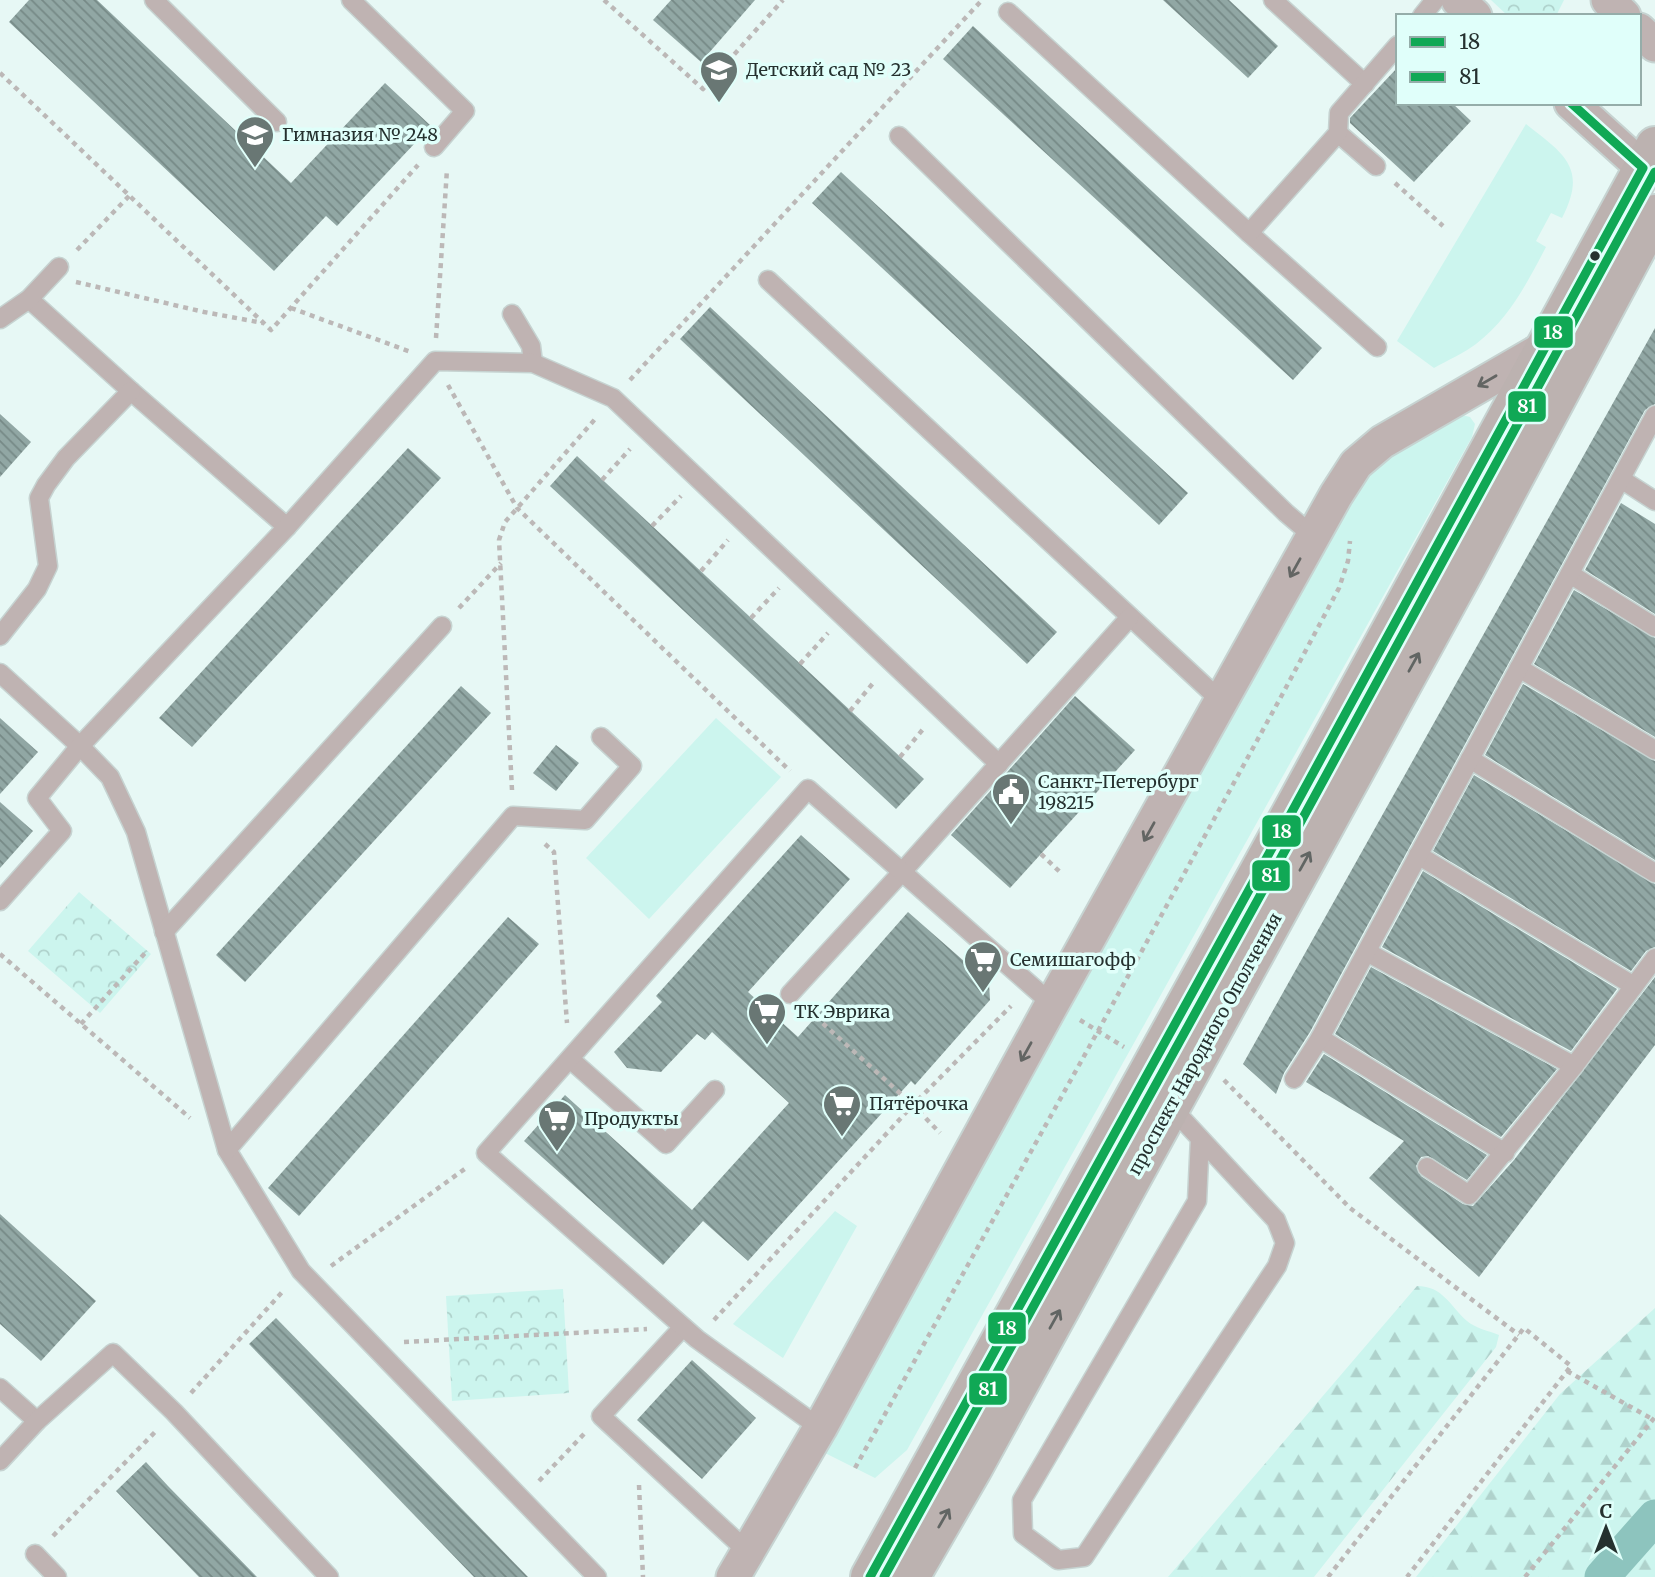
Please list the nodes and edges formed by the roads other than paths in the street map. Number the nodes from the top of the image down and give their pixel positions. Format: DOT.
graph roads {
  1 [pos="154,0"];
  2 [pos="351,0"];
  3 [pos="1273,0"];
  4 [pos="1435,0"];
  5 [pos="1458,0"];
  6 [pos="1608,0"];
  7 [pos="1008,12"];
  8 [pos="1424,14"];
  9 [pos="1473,14"];
  10 [pos="1622,14"];
  11 [pos="1641,32"];
  12 [pos="1655,45"];
  13 [pos="1396,47"];
  14 [pos="1365,84"];
  15 [pos="1574,105"];
  16 [pos="278,122"];
  17 [pos="1338,133"];
  18 [pos="899,136"];
  19 [pos="434,147"];
  20 [pos="1651,162"];
  21 [pos="1376,166"];
  22 [pos="1655,214"];
  23 [pos="1249,233"];
  24 [pos="58,269"];
  25 [pos="768,280"];
  26 [pos="29,299"];
  27 [pos="512,314"];
  28 [pos="0,319"];
  29 [pos="1377,347"];
  30 [pos="1546,347"];
  31 [pos="533,363"];
  32 [pos="131,391"];
  33 [pos="1655,415"];
  34 [pos="1620,479"];
  35 [pos="1655,500"];
  36 [pos="287,527"];
  37 [pos="1313,536"];
  38 [pos="1570,574"];
  39 [pos="1129,617"];
  40 [pos="442,626"];
  41 [pos="1655,627"];
  42 [pos="0,636"];
  43 [pos="1519,668"];
  44 [pos="0,673"];
  45 [pos="1222,702"];
  46 [pos="601,737"];
  47 [pos="80,746"];
  48 [pos="1655,750"];
  49 [pos="1470,759"];
  50 [pos="999,764"];
  51 [pos="1418,855"];
  52 [pos="902,872"];
  53 [pos="1655,873"];
  54 [pos="0,901"];
  55 [pos="164,932"];
  56 [pos="1367,952"];
  57 [pos="1655,958"];
  58 [pos="1634,986"];
  59 [pos="790,993"];
  60 [pos="1042,994"];
  61 [pos="1320,1038"];
  62 [pos="569,1059"];
  63 [pos="1574,1066"];
  64 [pos="1294,1079"];
  65 [pos="715,1090"];
  66 [pos="1171,1107"];
  67 [pos="1200,1138"];
  68 [pos="227,1150"];
  69 [pos="1504,1153"];
  70 [pos="1427,1167"];
  71 [pos="683,1326"];
  72 [pos="0,1388"];
  73 [pos="37,1421"];
  74 [pos="820,1428"];
  75 [pos="0,1461"];
  76 [pos="35,1554"];
  77 [pos="740,1564"];
  78 [pos="57,1577"];
  79 [pos="329,1577"];
  80 [pos="597,1577"];
  81 [pos="870,1577"];
  82 [pos="910,1577"];
  1 -- 16 [label="lane"];
  2 -- 19 [label="lane"];
  3 -- 14 [label="lane"];
  4 -- 8 [label="lane"];
  5 -- 9 [label="street"];
  6 -- 10 [label="street"];
  7 -- 23 [label="lane"];
  11 -- 12 [label="street"];
  13 -- 14 [label="lane"];
  14 -- 17 [label="lane"];
  15 -- 20 [label="street"];
  17 -- 21 [label="lane"];
  17 -- 23 [label="lane"];
  18 -- 37 [label="lane"];
  20 -- 30 [label="main road, проспект Народного Ополчения"];
  66 -- 22 [label="main road, проспект Народного Ополчения, one-way"];
  23 -- 29 [label="lane"];
  24 -- 26 [label="lane"];
  25 -- 39 [label="lane"];
  26 -- 28 [label="lane"];
  26 -- 32 [label="lane"];
  27 -- 31 [label="lane"];
  30 -- 37 [label="street, one-way"];
  30 -- 81 [label="main road, проспект Народного Ополчения"];
  31 -- 36 [label="lane"];
  31 -- 50 [label="lane"];
  32 -- 36 [label="lane"];
  32 -- 42 [label="lane"];
  33 -- 34 [label="lane"];
  34 -- 35 [label="lane"];
  34 -- 38 [label="lane"];
  36 -- 47 [label="lane"];
  37 -- 45 [label="street, one-way"];
  38 -- 41 [label="lane"];
  38 -- 43 [label="lane"];
  39 -- 45 [label="lane"];
  39 -- 50 [label="lane"];
  40 -- 55 [label="lane"];
  43 -- 48 [label="lane"];
  43 -- 49 [label="lane"];
  44 -- 47 [label="lane"];
  45 -- 60 [label="street, one-way"];
  46 -- 68 [label="lane"];
  47 -- 54 [label="lane"];
  47 -- 55 [label="lane"];
  49 -- 51 [label="lane"];
  49 -- 53 [label="lane"];
  50 -- 52 [label="lane"];
  51 -- 56 [label="lane"];
  51 -- 58 [label="lane"];
  52 -- 59 [label="lane"];
  52 -- 60 [label="lane"];
  52 -- 62 [label="lane"];
  55 -- 68 [label="lane"];
  56 -- 61 [label="lane"];
  56 -- 63 [label="lane"];
  57 -- 58 [label="lane"];
  58 -- 63 [label="lane"];
  60 -- 74 [label="street, one-way"];
  61 -- 64 [label="lane"];
  61 -- 69 [label="lane"];
  62 -- 65 [label="lane"];
  62 -- 71 [label="lane"];
  63 -- 69 [label="lane"];
  66 -- 67 [label="lane"];
  82 -- 66 [label="main road, проспект Народного Ополчения, one-way"];
  67 -- 67 [label="lane"];
  68 -- 80 [label="lane"];
  69 -- 70 [label="lane"];
  71 -- 74 [label="lane"];
  71 -- 77 [label="lane"];
  72 -- 73 [label="lane"];
  73 -- 75 [label="lane"];
  73 -- 79 [label="lane"];
  74 -- 77 [label="street"];
  76 -- 78 [label="lane"];
}
